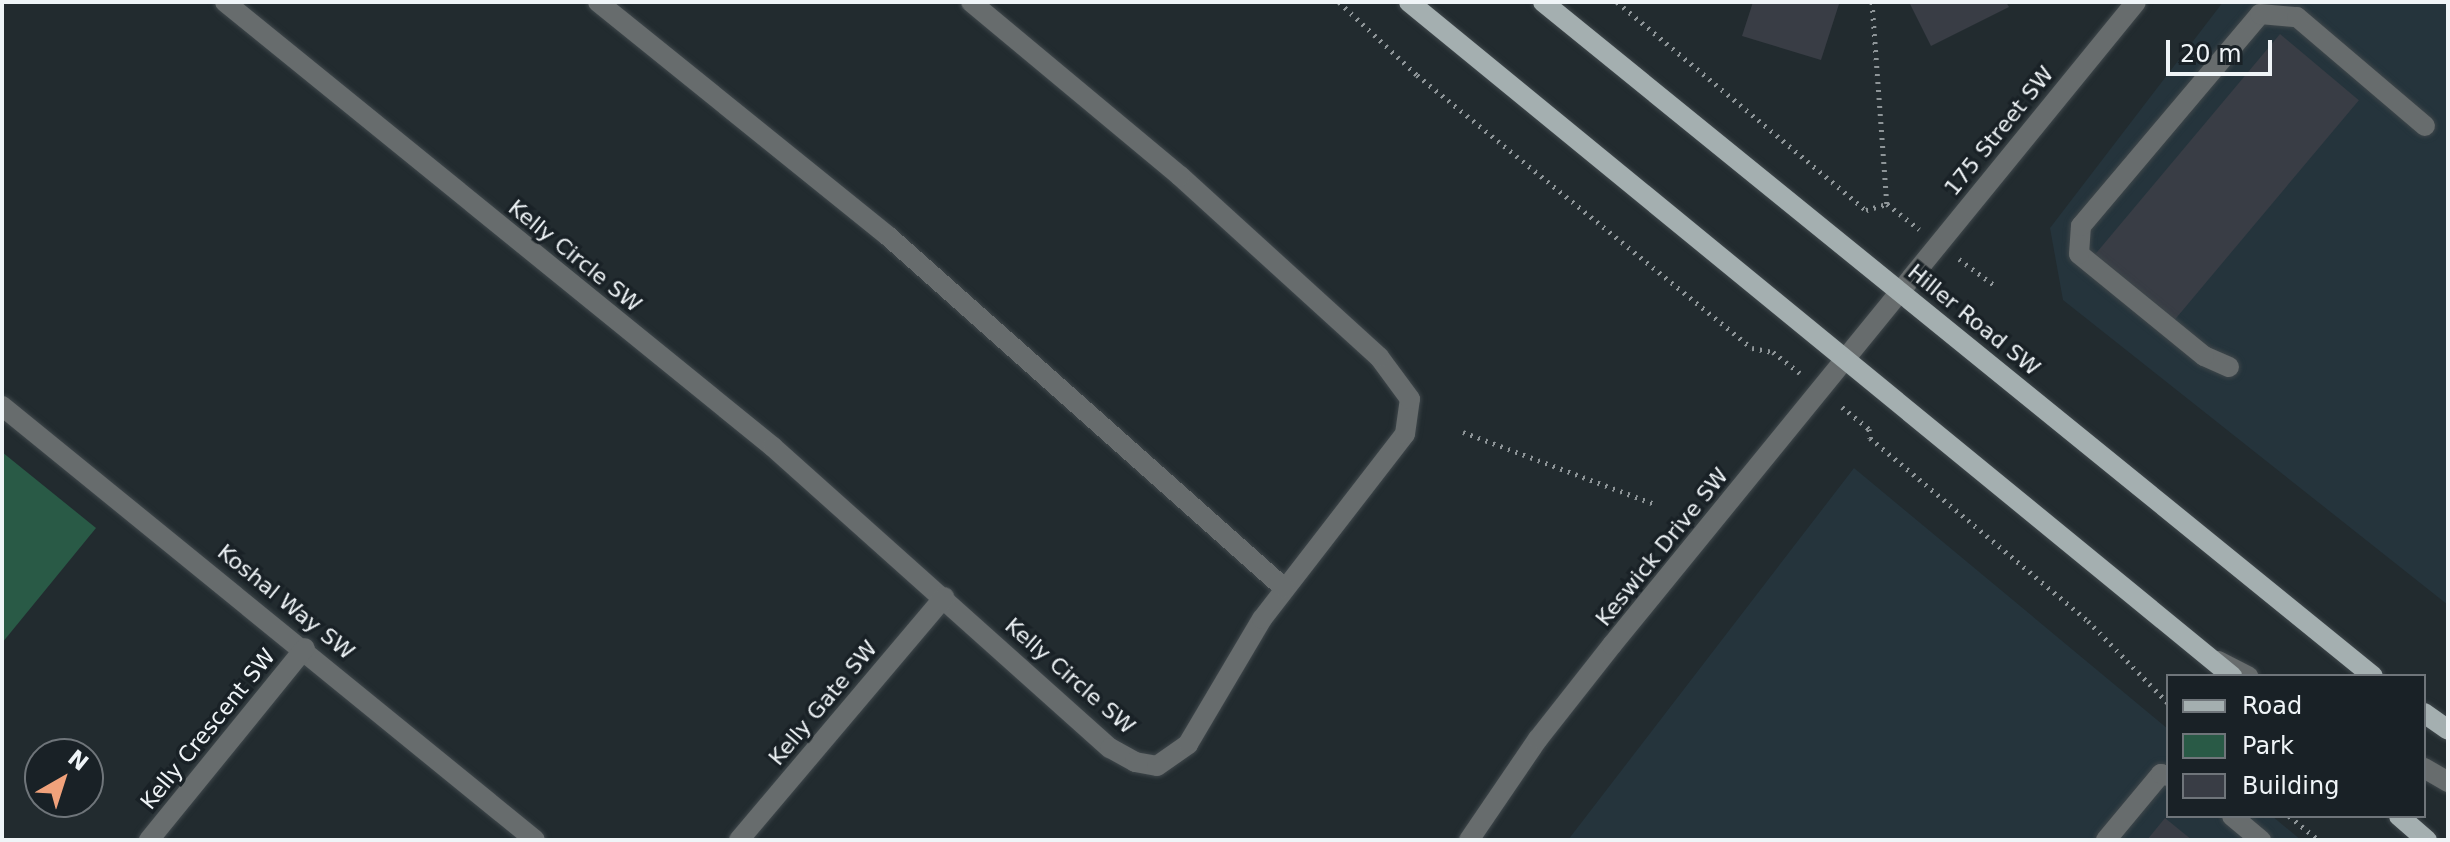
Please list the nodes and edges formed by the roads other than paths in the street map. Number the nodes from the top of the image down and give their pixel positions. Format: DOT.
graph roads {
  1 [pos="225,2"];
  2 [pos="598,2"];
  3 [pos="971,2"];
  4 [pos="1409,2"];
  5 [pos="1543,2"];
  6 [pos="2136,2"];
  7 [pos="2425,126"];
  8 [pos="1900,291"];
  9 [pos="1845,359"];
  10 [pos="2229,367"];
  11 [pos="2,406"];
  12 [pos="1284,588"];
  13 [pos="944,597"];
  14 [pos="305,648"];
  15 [pos="2207,655"];
  16 [pos="2230,674"];
  17 [pos="2244,674"];
  18 [pos="2371,674"];
  19 [pos="2426,714"];
  20 [pos="2448,730"];
  21 [pos="2426,769"];
  22 [pos="2166,775"];
  23 [pos="2448,782"];
  24 [pos="2234,818"];
  25 [pos="2401,818"];
  26 [pos="149,840"];
  27 [pos="535,840"];
  28 [pos="739,840"];
  29 [pos="1469,840"];
  30 [pos="2106,840"];
  31 [pos="2261,840"];
  32 [pos="2427,840"];
  1 -- 13 [label="street, Kelly Circle SW"];
  2 -- 12 [label="street"];
  3 -- 12 [label="street, Kelly Circle SW"];
  4 -- 9 [label="main road"];
  5 -- 8 [label="main road, Hiller Road SW"];
  6 -- 8 [label="street, 175 Street SW"];
  7 -- 10 [label="street"];
  8 -- 9 [label="street, Keswick Drive SW"];
  8 -- 18 [label="main road, Hiller Road SW"];
  9 -- 15 [label="main road"];
  9 -- 29 [label="street, Keswick Drive SW"];
  11 -- 14 [label="street, Koshal Way SW"];
  12 -- 13 [label="street, Kelly Circle SW"];
  13 -- 28 [label="street, Kelly Gate SW"];
  14 -- 26 [label="street, Kelly Crescent SW"];
  14 -- 27 [label="street, Koshal Way SW"];
  15 -- 16 [label="main road"];
  15 -- 17 [label="street"];
  19 -- 20 [label="main road"];
  21 -- 23 [label="street"];
  22 -- 30 [label="street"];
  24 -- 31 [label="street"];
  25 -- 32 [label="main road"];
}
